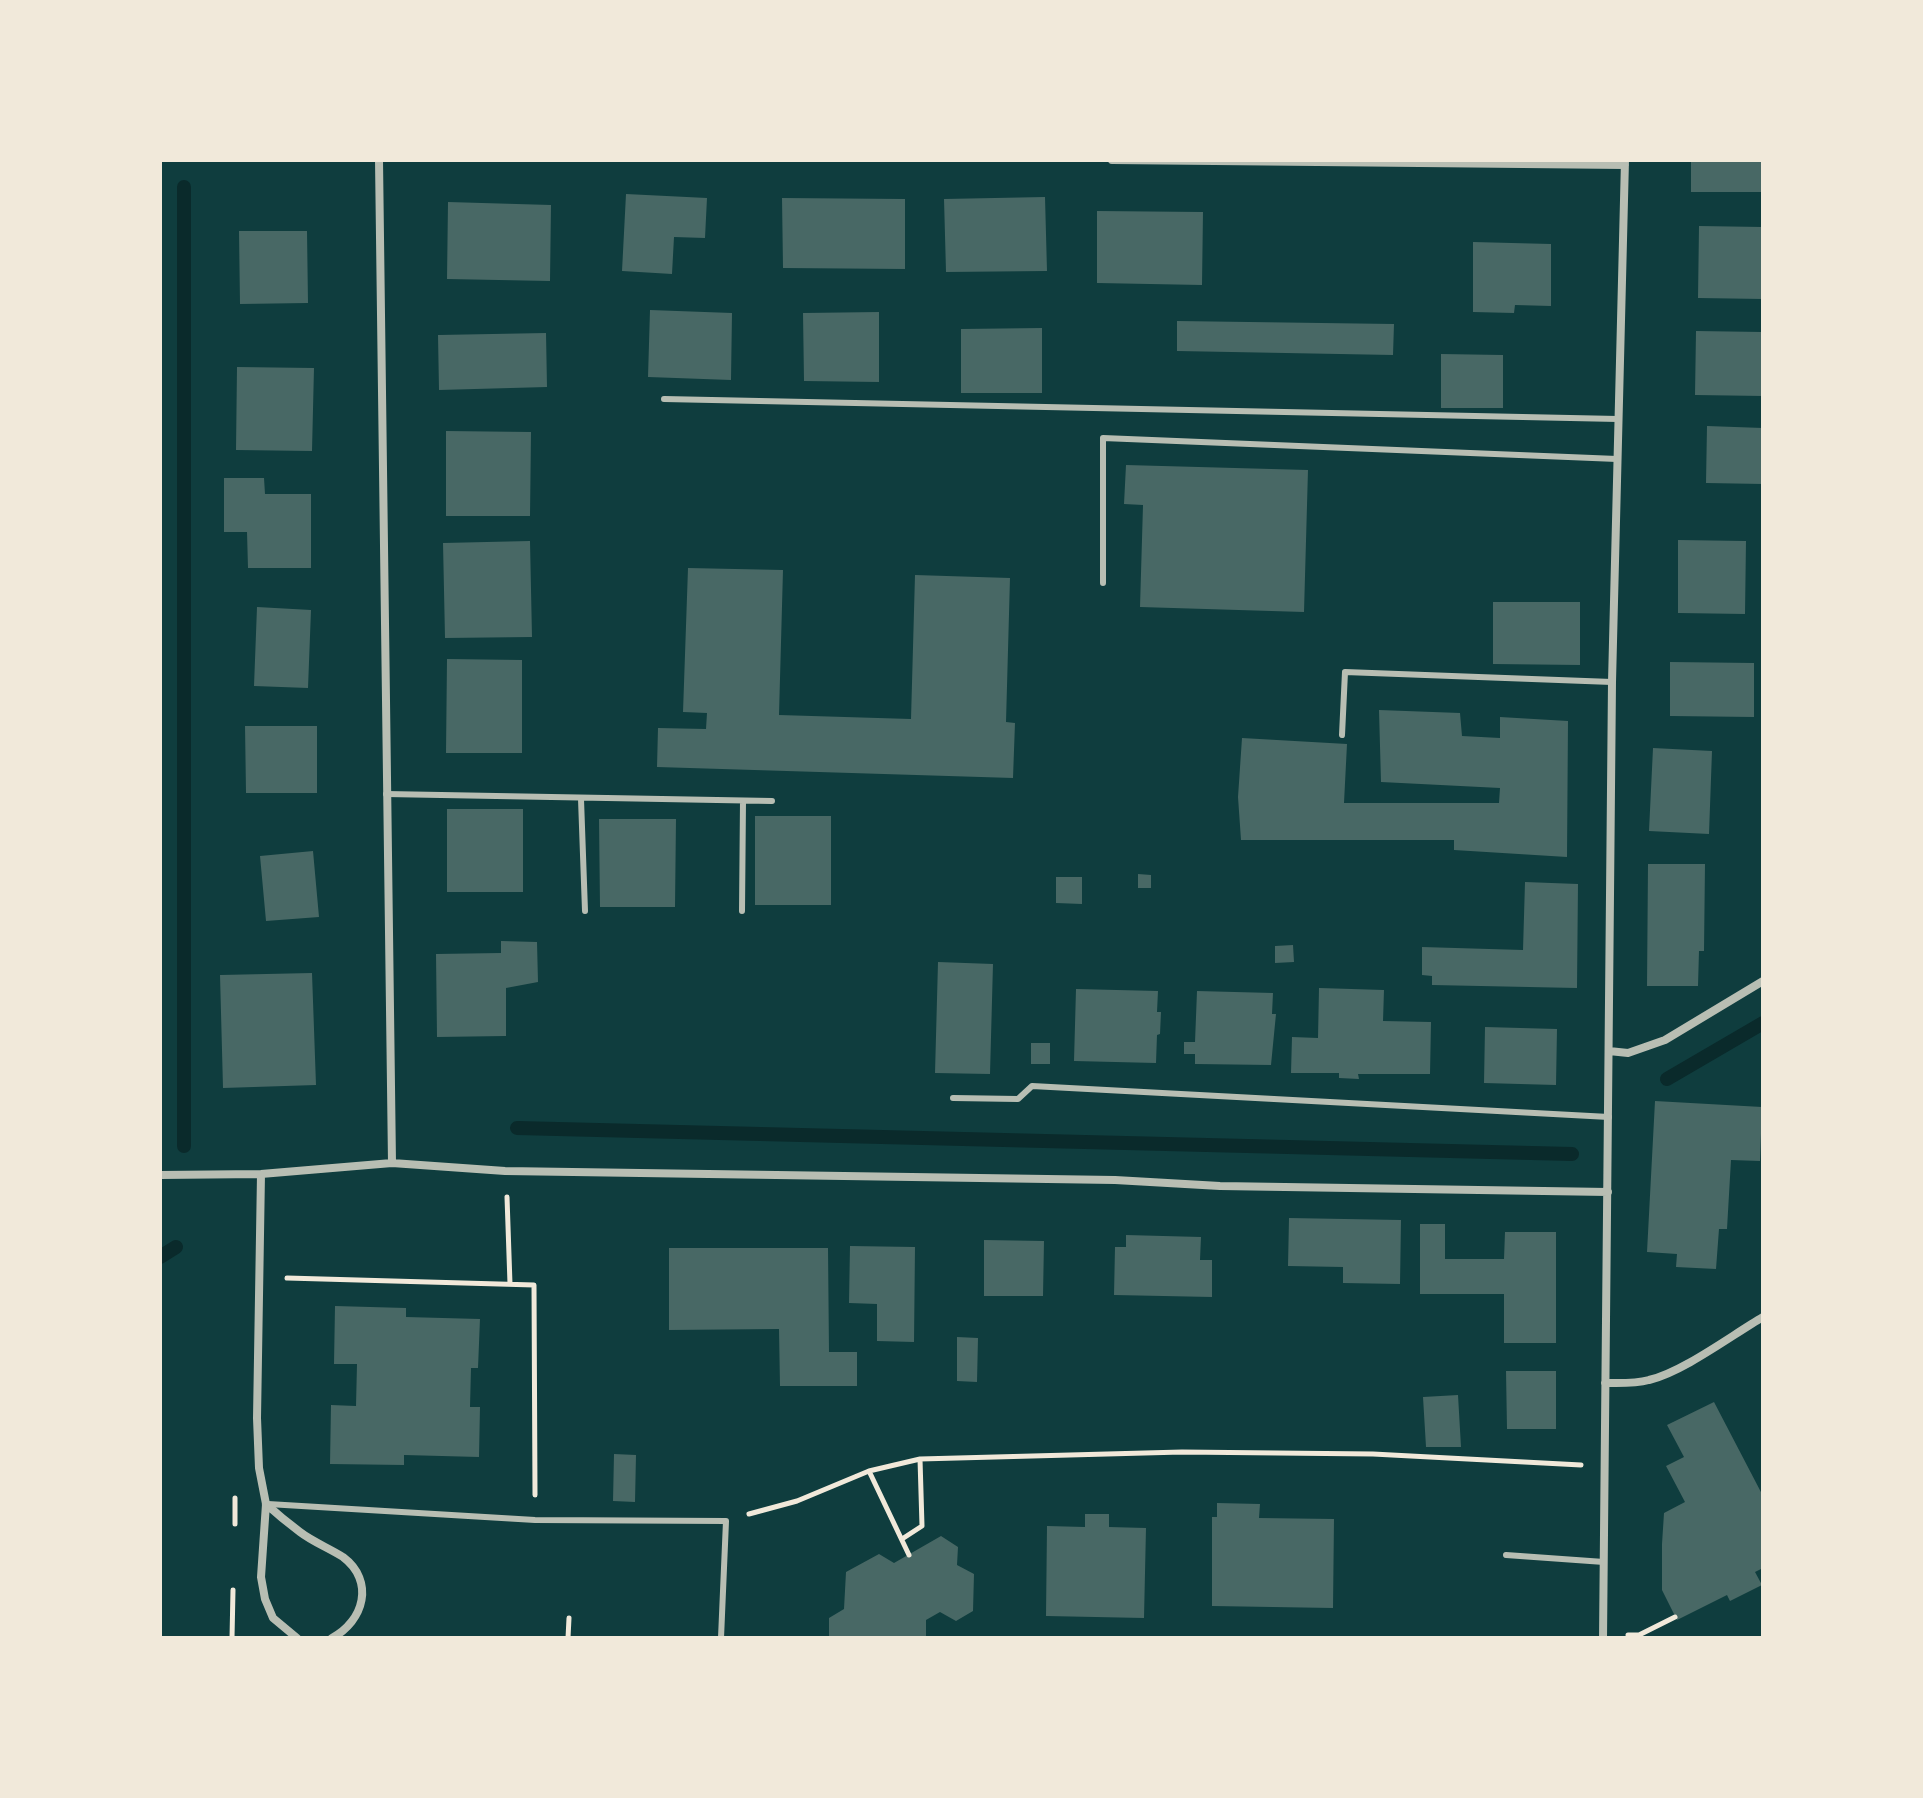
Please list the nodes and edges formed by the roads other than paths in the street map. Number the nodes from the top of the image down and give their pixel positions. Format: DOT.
graph roads {
  1 [pos="379,160"];
  2 [pos="1112,160"];
  3 [pos="1625,162"];
  4 [pos="664,399"];
  5 [pos="1618,419"];
  6 [pos="1617,459"];
  7 [pos="1103,583"];
  8 [pos="1612,682"];
  9 [pos="1342,735"];
  10 [pos="386,794"];
  11 [pos="581,799"];
  12 [pos="743,801"];
  13 [pos="772,801"];
  14 [pos="585,911"];
  15 [pos="742,911"];
  16 [pos="1763,981"];
  17 [pos="1609,1051"];
  18 [pos="953,1098"];
  19 [pos="1609,1117"];
  20 [pos="392,1163"];
  21 [pos="261,1174"];
  22 [pos="160,1175"];
  23 [pos="1608,1192"];
  24 [pos="1763,1317"];
  25 [pos="1605,1383"];
  26 [pos="266,1504"];
  27 [pos="1506,1555"];
  28 [pos="1604,1562"];
  29 [pos="1603,1637"];
  30 [pos="297,1638"];
  31 [pos="332,1638"];
  32 [pos="721,1638"];
  1 -- 10 [label="street"];
  2 -- 3 [label="street"];
  3 -- 5 [label="street"];
  4 -- 5 [label="lane"];
  5 -- 6 [label="street"];
  6 -- 7 [label="lane"];
  6 -- 8 [label="street"];
  8 -- 9 [label="lane"];
  8 -- 17 [label="street"];
  10 -- 11 [label="lane"];
  10 -- 20 [label="street"];
  11 -- 12 [label="lane"];
  11 -- 14 [label="lane"];
  12 -- 13 [label="lane"];
  12 -- 15 [label="lane"];
  16 -- 17 [label="street"];
  17 -- 19 [label="street"];
  18 -- 19 [label="lane"];
  19 -- 23 [label="street"];
  20 -- 21 [label="street"];
  20 -- 23 [label="street"];
  21 -- 22 [label="street"];
  21 -- 26 [label="street"];
  23 -- 25 [label="street"];
  24 -- 25 [label="street"];
  25 -- 28 [label="street"];
  26 -- 30 [label="street"];
  26 -- 31 [label="street"];
  26 -- 32 [label="lane"];
  27 -- 28 [label="lane"];
  28 -- 29 [label="street"];
}
